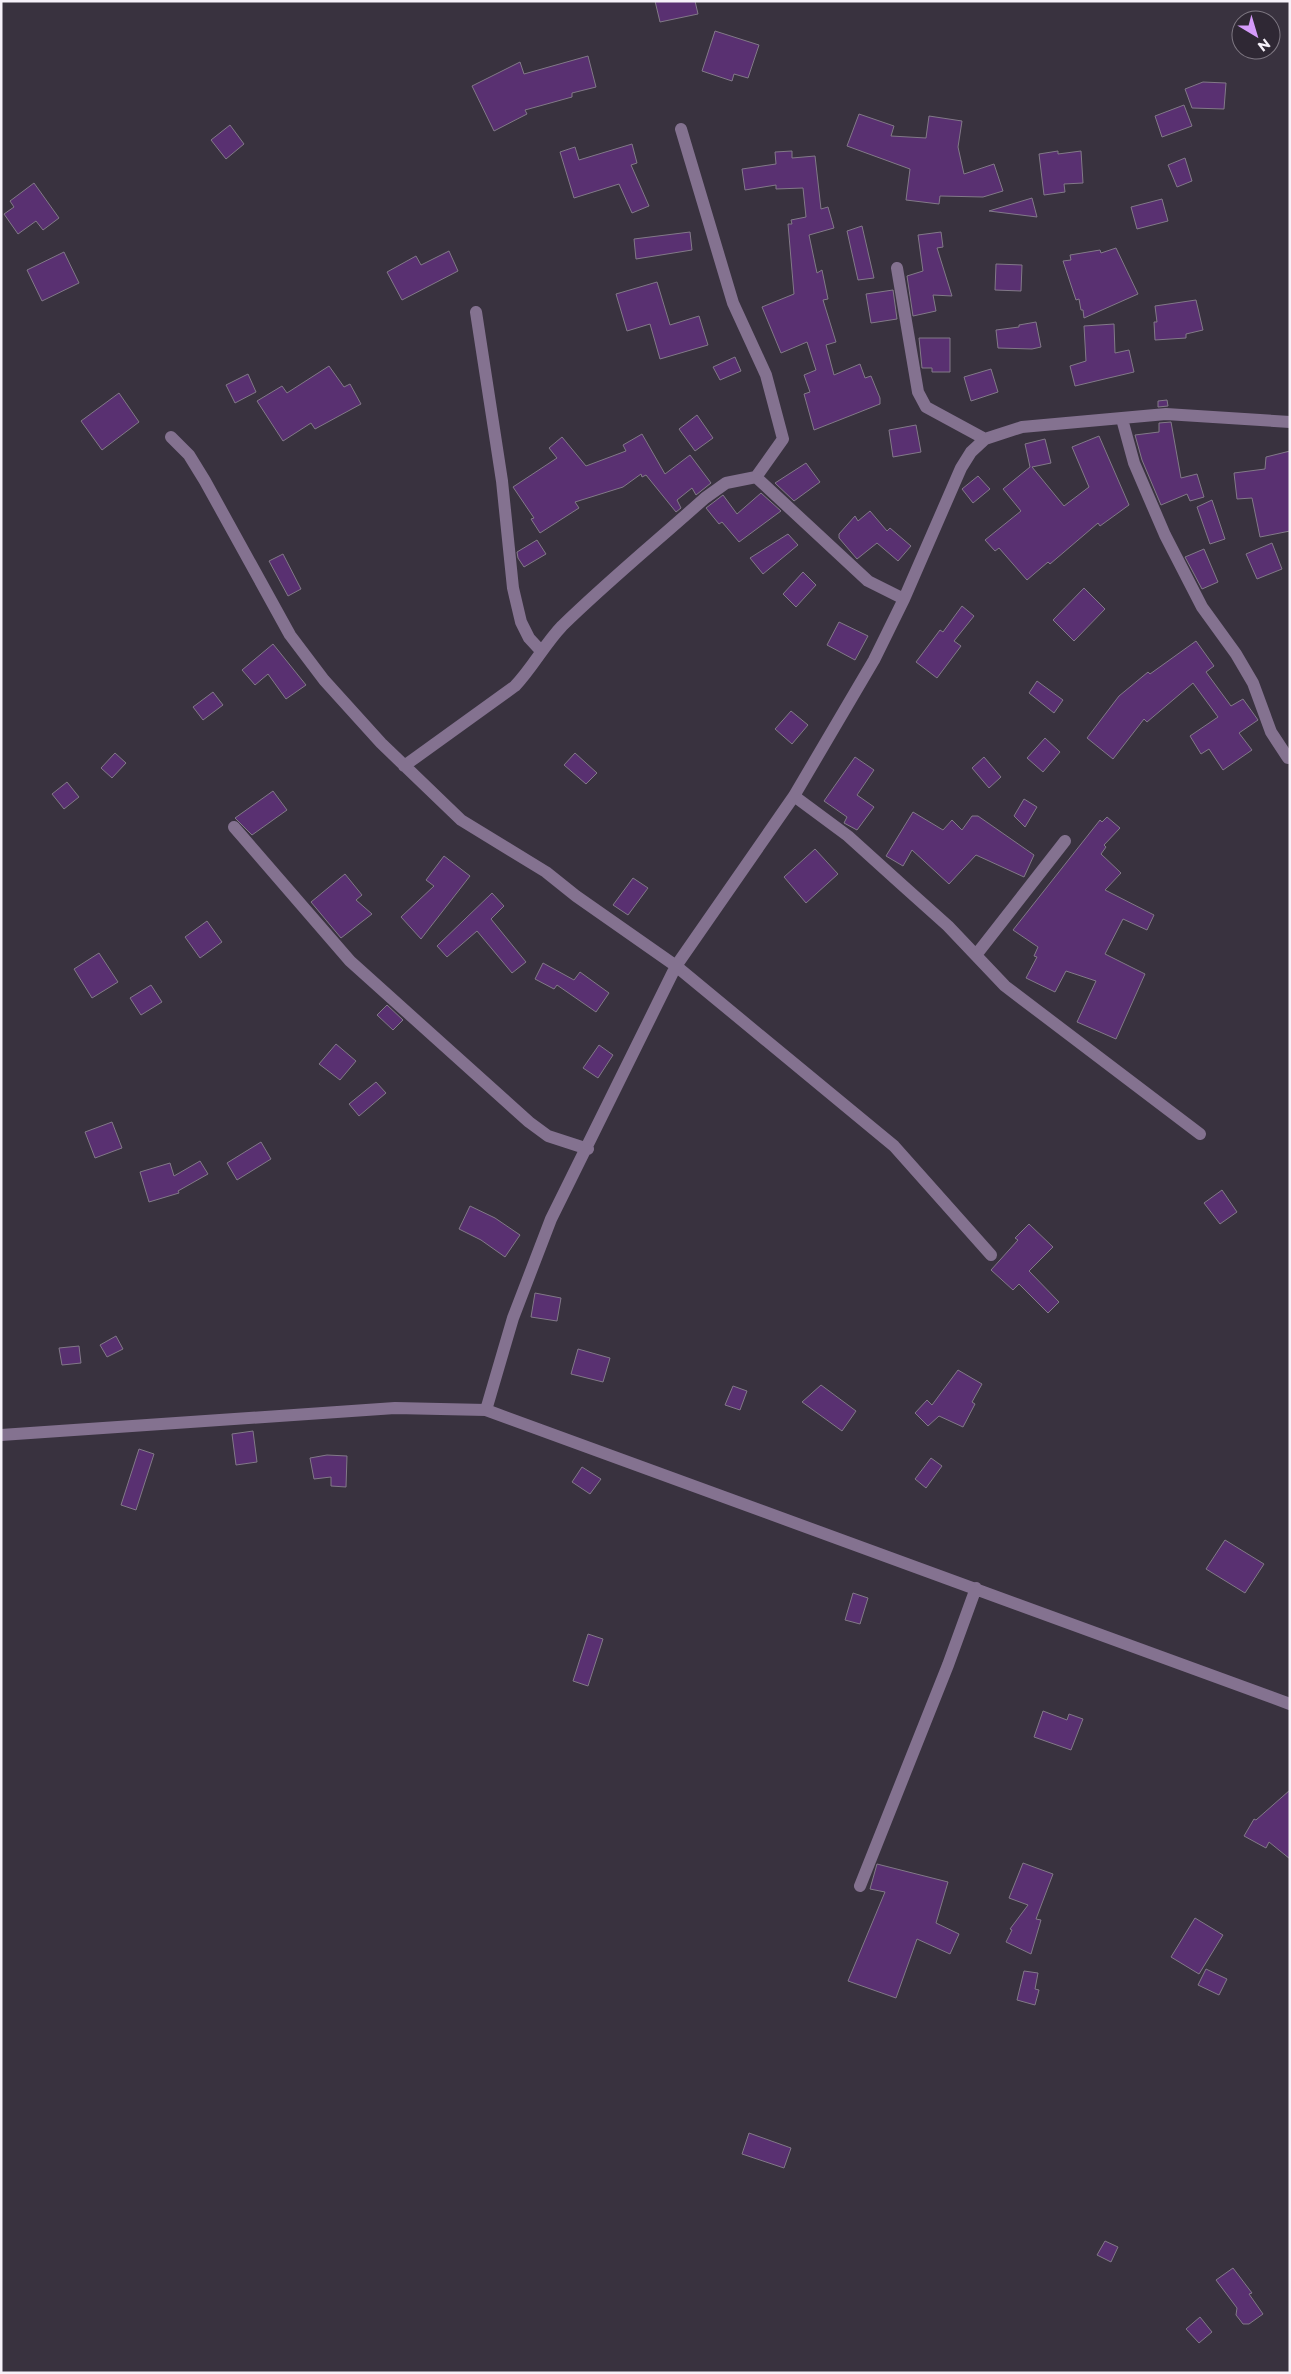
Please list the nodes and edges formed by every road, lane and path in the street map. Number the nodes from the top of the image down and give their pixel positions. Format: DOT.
graph roads {
  1 [pos="681,129"];
  2 [pos="897,268"];
  3 [pos="476,312"];
  4 [pos="1122,419"];
  5 [pos="1290,422"];
  6 [pos="171,437"];
  7 [pos="985,439"];
  8 [pos="756,477"];
  9 [pos="904,599"];
  10 [pos="540,651"];
  11 [pos="1288,758"];
  12 [pos="404,766"];
  13 [pos="794,796"];
  14 [pos="234,827"];
  15 [pos="1065,841"];
  16 [pos="976,955"];
  17 [pos="676,966"];
  18 [pos="1200,1134"];
  19 [pos="588,1149"];
  20 [pos="991,1255"];
  21 [pos="486,1410"];
  22 [pos="1,1435"];
  23 [pos="976,1588"];
  24 [pos="1290,1704"];
  25 [pos="860,1886"];
  1 -- 8 [label="street"];
  2 -- 7 [label="street"];
  3 -- 10 [label="street"];
  4 -- 5 [label="street"];
  4 -- 7 [label="street"];
  4 -- 11 [label="street"];
  6 -- 12 [label="street"];
  7 -- 9 [label="street"];
  8 -- 9 [label="street"];
  8 -- 10 [label="street"];
  9 -- 13 [label="street"];
  10 -- 12 [label="street"];
  12 -- 17 [label="street"];
  13 -- 16 [label="street"];
  13 -- 17 [label="street"];
  14 -- 19 [label="street"];
  15 -- 16 [label="street"];
  16 -- 18 [label="street"];
  17 -- 19 [label="street"];
  17 -- 20 [label="street"];
  19 -- 21 [label="street"];
  21 -- 22 [label="street"];
  21 -- 23 [label="street"];
  23 -- 24 [label="street"];
  23 -- 25 [label="street"];
}
